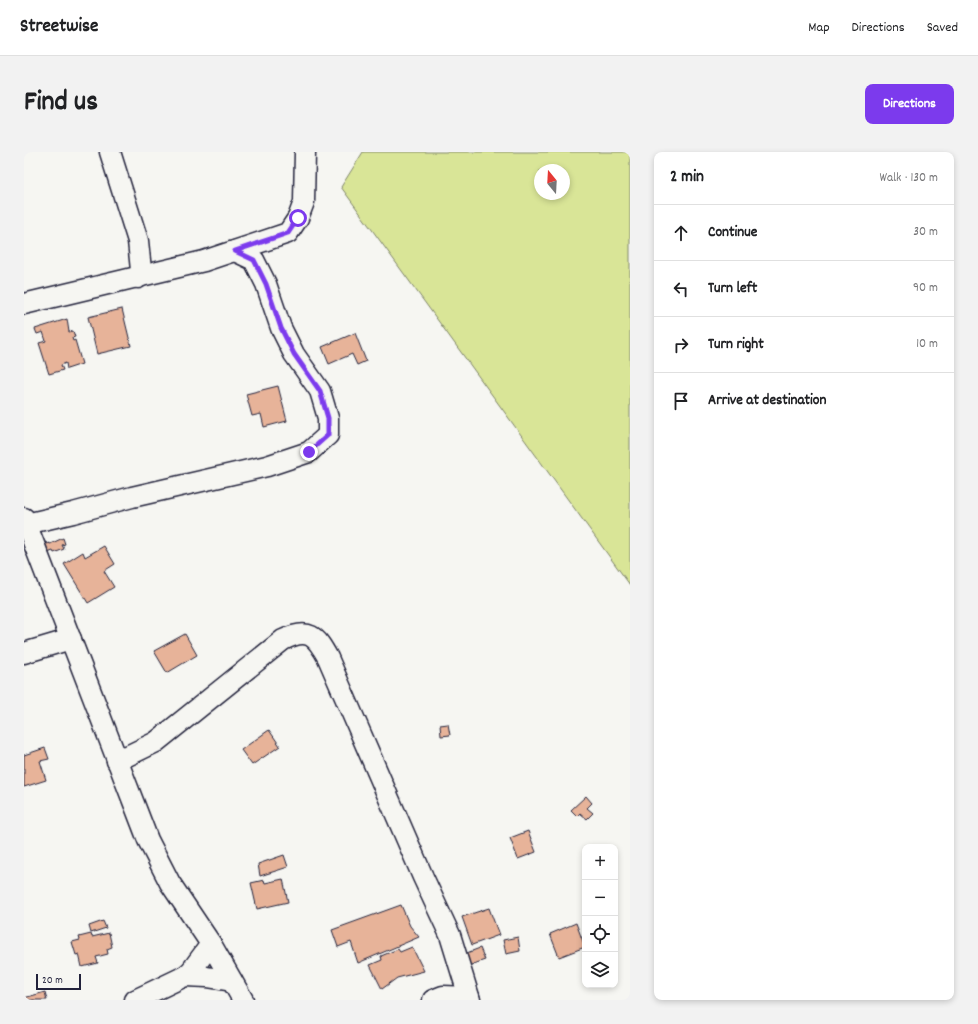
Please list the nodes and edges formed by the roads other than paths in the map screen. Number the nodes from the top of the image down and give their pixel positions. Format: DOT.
graph roads {
  1 [pos="110,152"];
  2 [pos="304,152"];
  3 [pos="235,251"];
  4 [pos="138,278"];
  5 [pos="24,304"];
  6 [pos="25,521"];
  7 [pos="71,639"];
  8 [pos="24,653"];
  9 [pos="117,761"];
  10 [pos="211,944"];
  11 [pos="462,974"];
  12 [pos="185,976"];
  13 [pos="232,981"];
  14 [pos="438,998"];
  15 [pos="469,998"];
  16 [pos="135,1000"];
  17 [pos="243,1000"];
  1 -- 4 [label="street"];
  2 -- 3 [label="street"];
  3 -- 4 [label="street"];
  3 -- 6 [label="street"];
  4 -- 5 [label="street"];
  6 -- 7 [label="street"];
  7 -- 8 [label="street"];
  7 -- 9 [label="street"];
  9 -- 10 [label="street"];
  9 -- 11 [label="street"];
  10 -- 12 [label="street"];
  10 -- 13 [label="street"];
  11 -- 14 [label="street"];
  11 -- 15 [label="street"];
  12 -- 13 [label="street"];
  12 -- 16 [label="street"];
  13 -- 17 [label="street"];
  14 -- 15 [label="street"];
}
